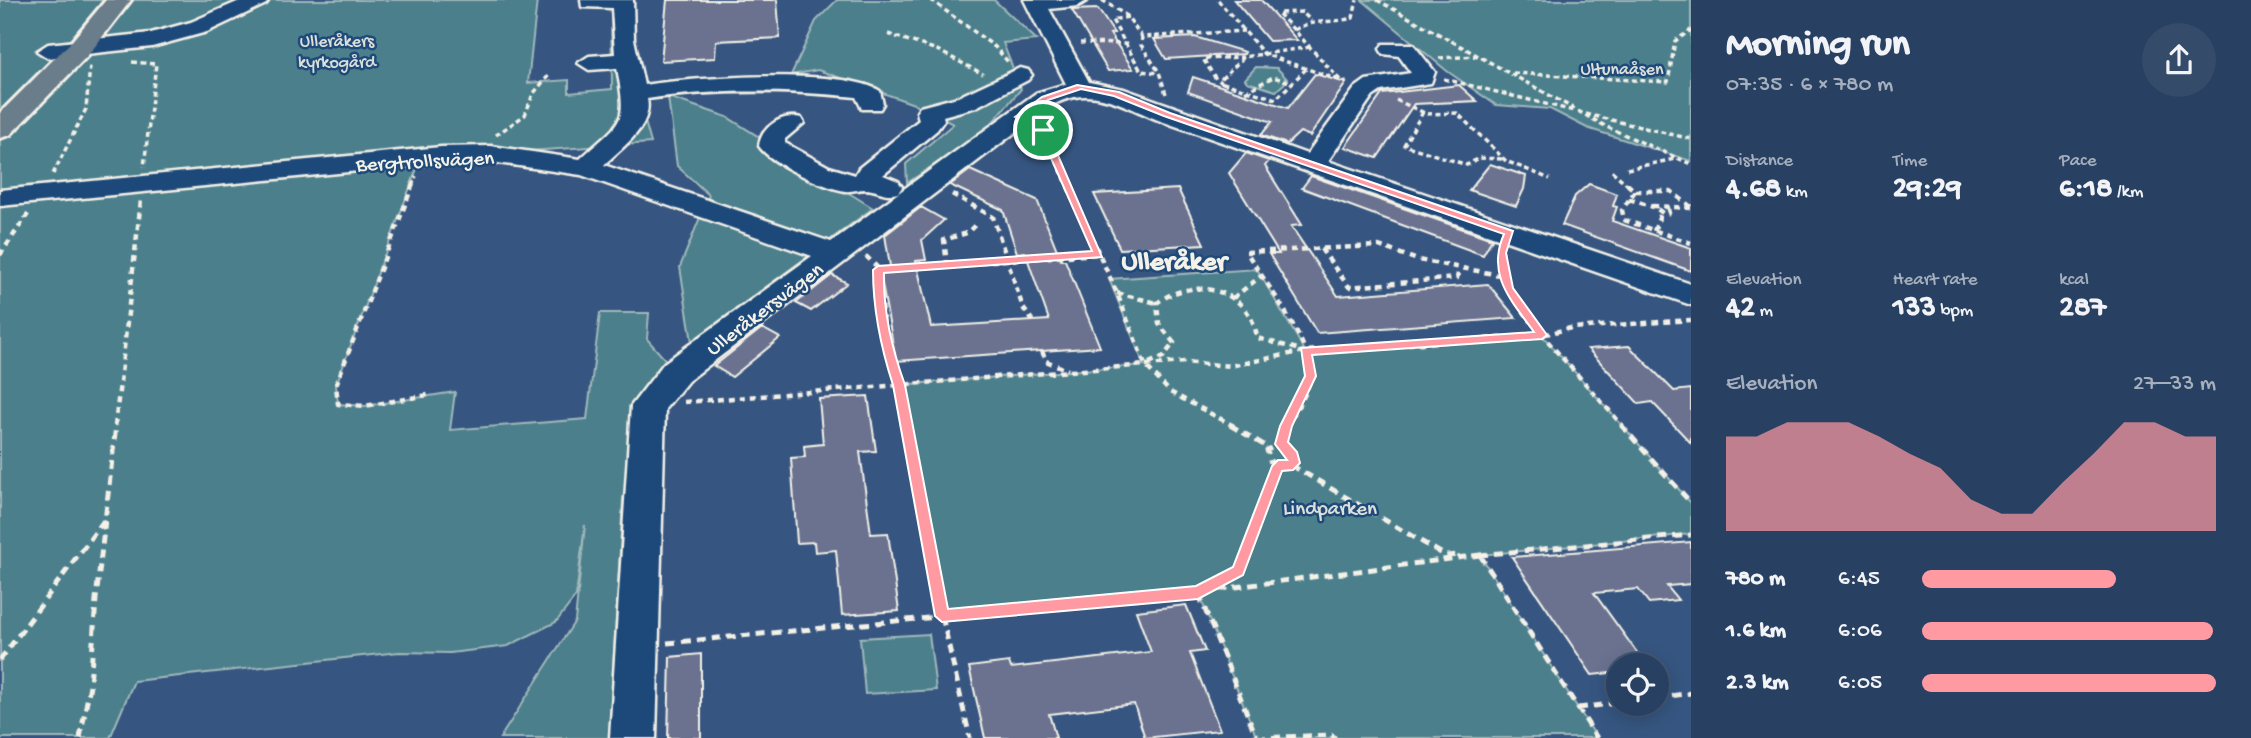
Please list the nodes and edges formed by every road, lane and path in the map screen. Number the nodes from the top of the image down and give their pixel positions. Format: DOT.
graph roads {
  1 [pos="93,0"];
  2 [pos="119,0"];
  3 [pos="259,0"];
  4 [pos="623,0"];
  5 [pos="931,0"];
  6 [pos="1078,0"];
  7 [pos="1102,0"];
  8 [pos="1218,0"];
  9 [pos="1357,0"];
  10 [pos="1377,0"];
  11 [pos="1035,2"];
  12 [pos="589,3"];
  13 [pos="1128,17"];
  14 [pos="1311,21"];
  15 [pos="1294,30"];
  16 [pos="1691,30"];
  17 [pos="1244,31"];
  18 [pos="888,34"];
  19 [pos="1142,37"];
  20 [pos="1073,43"];
  21 [pos="1125,44"];
  22 [pos="1310,47"];
  23 [pos="48,51"];
  24 [pos="85,53"];
  25 [pos="1267,56"];
  26 [pos="1480,56"];
  27 [pos="1244,57"];
  28 [pos="626,60"];
  29 [pos="124,61"];
  30 [pos="1409,61"];
  31 [pos="589,63"];
  32 [pos="1307,69"];
  33 [pos="1159,73"];
  34 [pos="1511,73"];
  35 [pos="550,75"];
  36 [pos="1011,80"];
  37 [pos="1340,80"];
  38 [pos="1223,83"];
  39 [pos="1294,83"];
  40 [pos="1080,87"];
  41 [pos="1369,89"];
  42 [pos="1245,92"];
  43 [pos="636,93"];
  44 [pos="871,104"];
  45 [pos="1149,107"];
  46 [pos="1423,112"];
  47 [pos="1581,113"];
  48 [pos="0,120"];
  49 [pos="792,123"];
  50 [pos="1038,126"];
  51 [pos="0,129"];
  52 [pos="487,139"];
  53 [pos="1691,139"];
  54 [pos="441,155"];
  55 [pos="1504,159"];
  56 [pos="1675,159"];
  57 [pos="1691,164"];
  58 [pos="1312,165"];
  59 [pos="586,168"];
  60 [pos="1627,169"];
  61 [pos="1612,171"];
  62 [pos="871,178"];
  63 [pos="1550,179"];
  64 [pos="143,183"];
  65 [pos="1665,186"];
  66 [pos="1635,191"];
  67 [pos="1671,191"];
  68 [pos="42,193"];
  69 [pos="949,193"];
  70 [pos="0,198"];
  71 [pos="912,198"];
  72 [pos="1629,199"];
  73 [pos="1653,207"];
  74 [pos="1691,207"];
  75 [pos="1668,209"];
  76 [pos="1661,213"];
  77 [pos="975,225"];
  78 [pos="1654,231"];
  79 [pos="1509,233"];
  80 [pos="1691,243"];
  81 [pos="1321,248"];
  82 [pos="847,251"];
  83 [pos="1098,254"];
  84 [pos="0,255"];
  85 [pos="1009,260"];
  86 [pos="947,264"];
  87 [pos="1459,269"];
  88 [pos="878,270"];
  89 [pos="1261,276"];
  90 [pos="1505,276"];
  91 [pos="1117,293"];
  92 [pos="1691,295"];
  93 [pos="1233,298"];
  94 [pos="1157,303"];
  95 [pos="1691,320"];
  96 [pos="1033,321"];
  97 [pos="1542,335"];
  98 [pos="1042,351"];
  99 [pos="1305,351"];
  100 [pos="1145,365"];
  101 [pos="1071,371"];
  102 [pos="899,385"];
  103 [pos="428,395"];
  104 [pos="679,402"];
  105 [pos="1281,446"];
  106 [pos="1269,448"];
  107 [pos="1291,465"];
  108 [pos="1278,466"];
  109 [pos="1691,503"];
  110 [pos="106,518"];
  111 [pos="1691,535"];
  112 [pos="1480,555"];
  113 [pos="1198,592"];
  114 [pos="942,616"];
  115 [pos="661,643"];
  116 [pos="0,660"];
  117 [pos="1691,693"];
  118 [pos="1669,696"];
  119 [pos="1606,704"];
  120 [pos="1578,708"];
  121 [pos="1254,737"];
  122 [pos="80,738"];
  123 [pos="634,738"];
  124 [pos="971,738"];
  125 [pos="1335,738"];
  126 [pos="1597,738"];
  1 -- 23 [label="main road"];
  2 -- 24 [label="main road"];
  3 -- 24 [label="street"];
  4 -- 12 [label="street"];
  4 -- 28 [label="street"];
  5 -- 36 [label="path"];
  6 -- 11 [label="street"];
  7 -- 13 [label="path"];
  8 -- 17 [label="path"];
  9 -- 14 [label="path"];
  10 -- 26 [label="path"];
  11 -- 40 [label="street"];
  13 -- 19 [label="path"];
  13 -- 21 [label="path"];
  14 -- 15 [label="path"];
  14 -- 15 [label="path"];
  15 -- 22 [label="path"];
  16 -- 34 [label="path"];
  17 -- 19 [label="path"];
  17 -- 25 [label="path"];
  18 -- 36 [label="path"];
  19 -- 33 [label="path"];
  20 -- 21 [label="path"];
  21 -- 33 [label="path"];
  22 -- 25 [label="path"];
  22 -- 37 [label="path"];
  23 -- 24 [label="street"];
  23 -- 48 [label="main road"];
  24 -- 51 [label="main road"];
  24 -- 68 [label="path"];
  25 -- 27 [label="path"];
  25 -- 32 [label="path"];
  26 -- 30 [label="path"];
  26 -- 34 [label="path"];
  27 -- 38 [label="path"];
  27 -- 38 [label="path"];
  28 -- 31 [label="street"];
  28 -- 43 [label="street"];
  29 -- 64 [label="path"];
  30 -- 41 [label="street"];
  30 -- 47 [label="path"];
  32 -- 37 [label="path"];
  32 -- 39 [label="path"];
  33 -- 45 [label="path"];
  34 -- 47 [label="path"];
  35 -- 52 [label="path"];
  36 -- 62 [label="street"];
  37 -- 41 [label="path"];
  38 -- 42 [label="path"];
  39 -- 42 [label="path"];
  39 -- 42 [label="path"];
  40 -- 45 [label="street"];
  40 -- 50 [label="street, Ulleråkersvägen"];
  41 -- 46 [label="path"];
  41 -- 58 [label="street"];
  43 -- 44 [label="street"];
  43 -- 59 [label="street"];
  45 -- 58 [label="street"];
  46 -- 55 [label="path"];
  46 -- 55 [label="path"];
  47 -- 53 [label="path"];
  47 -- 56 [label="path"];
  49 -- 62 [label="street"];
  50 -- 71 [label="street, Ulleråkersvägen"];
  50 -- 83 [label="path"];
  54 -- 59 [label="street, Bergtrollsvägen"];
  54 -- 64 [label="street, Bergtrollsvägen"];
  54 -- 103 [label="path"];
  55 -- 63 [label="path"];
  56 -- 57 [label="path"];
  56 -- 60 [label="path"];
  58 -- 79 [label="street"];
  59 -- 82 [label="street, Bergtrollsvägen"];
  61 -- 66 [label="path"];
  62 -- 71 [label="street"];
  64 -- 68 [label="street, Bergtrollsvägen"];
  64 -- 110 [label="path"];
  65 -- 67 [label="path"];
  66 -- 67 [label="path"];
  66 -- 72 [label="path"];
  67 -- 74 [label="path"];
  68 -- 70 [label="street, Bergtrollsvägen"];
  68 -- 84 [label="path"];
  69 -- 85 [label="path"];
  71 -- 82 [label="street, Ulleråkersvägen"];
  72 -- 73 [label="path"];
  72 -- 78 [label="path"];
  73 -- 75 [label="path"];
  73 -- 76 [label="path"];
  74 -- 75 [label="path"];
  75 -- 76 [label="path"];
  76 -- 78 [label="path"];
  77 -- 86 [label="path"];
  78 -- 80 [label="path"];
  79 -- 90 [label="path"];
  79 -- 92 [label="street"];
  81 -- 87 [label="path"];
  81 -- 87 [label="path"];
  81 -- 89 [label="path"];
  82 -- 88 [label="path"];
  82 -- 123 [label="street, Ulleråkersvägen"];
  83 -- 85 [label="path"];
  83 -- 91 [label="path"];
  85 -- 86 [label="path"];
  85 -- 96 [label="path"];
  86 -- 88 [label="path"];
  87 -- 90 [label="path"];
  88 -- 102 [label="path"];
  89 -- 93 [label="path"];
  89 -- 99 [label="path"];
  90 -- 97 [label="path"];
  91 -- 94 [label="path"];
  91 -- 100 [label="path"];
  93 -- 94 [label="path"];
  93 -- 99 [label="path"];
  94 -- 100 [label="path"];
  95 -- 97 [label="path"];
  97 -- 99 [label="path"];
  97 -- 109 [label="path"];
  98 -- 101 [label="path"];
  99 -- 100 [label="path"];
  99 -- 105 [label="path"];
  100 -- 101 [label="path"];
  100 -- 106 [label="path"];
  101 -- 102 [label="path"];
  102 -- 104 [label="path"];
  102 -- 114 [label="path"];
  105 -- 106 [label="path"];
  105 -- 107 [label="path"];
  106 -- 108 [label="path"];
  107 -- 108 [label="path"];
  107 -- 112 [label="path"];
  108 -- 113 [label="path"];
  110 -- 116 [label="path"];
  110 -- 122 [label="path"];
  111 -- 112 [label="path"];
  112 -- 113 [label="path"];
  112 -- 120 [label="path"];
  113 -- 114 [label="path"];
  113 -- 121 [label="path"];
  114 -- 115 [label="path"];
  114 -- 124 [label="path"];
  117 -- 118 [label="path"];
  119 -- 120 [label="path"];
  120 -- 126 [label="path"];
  121 -- 125 [label="path"];
}
